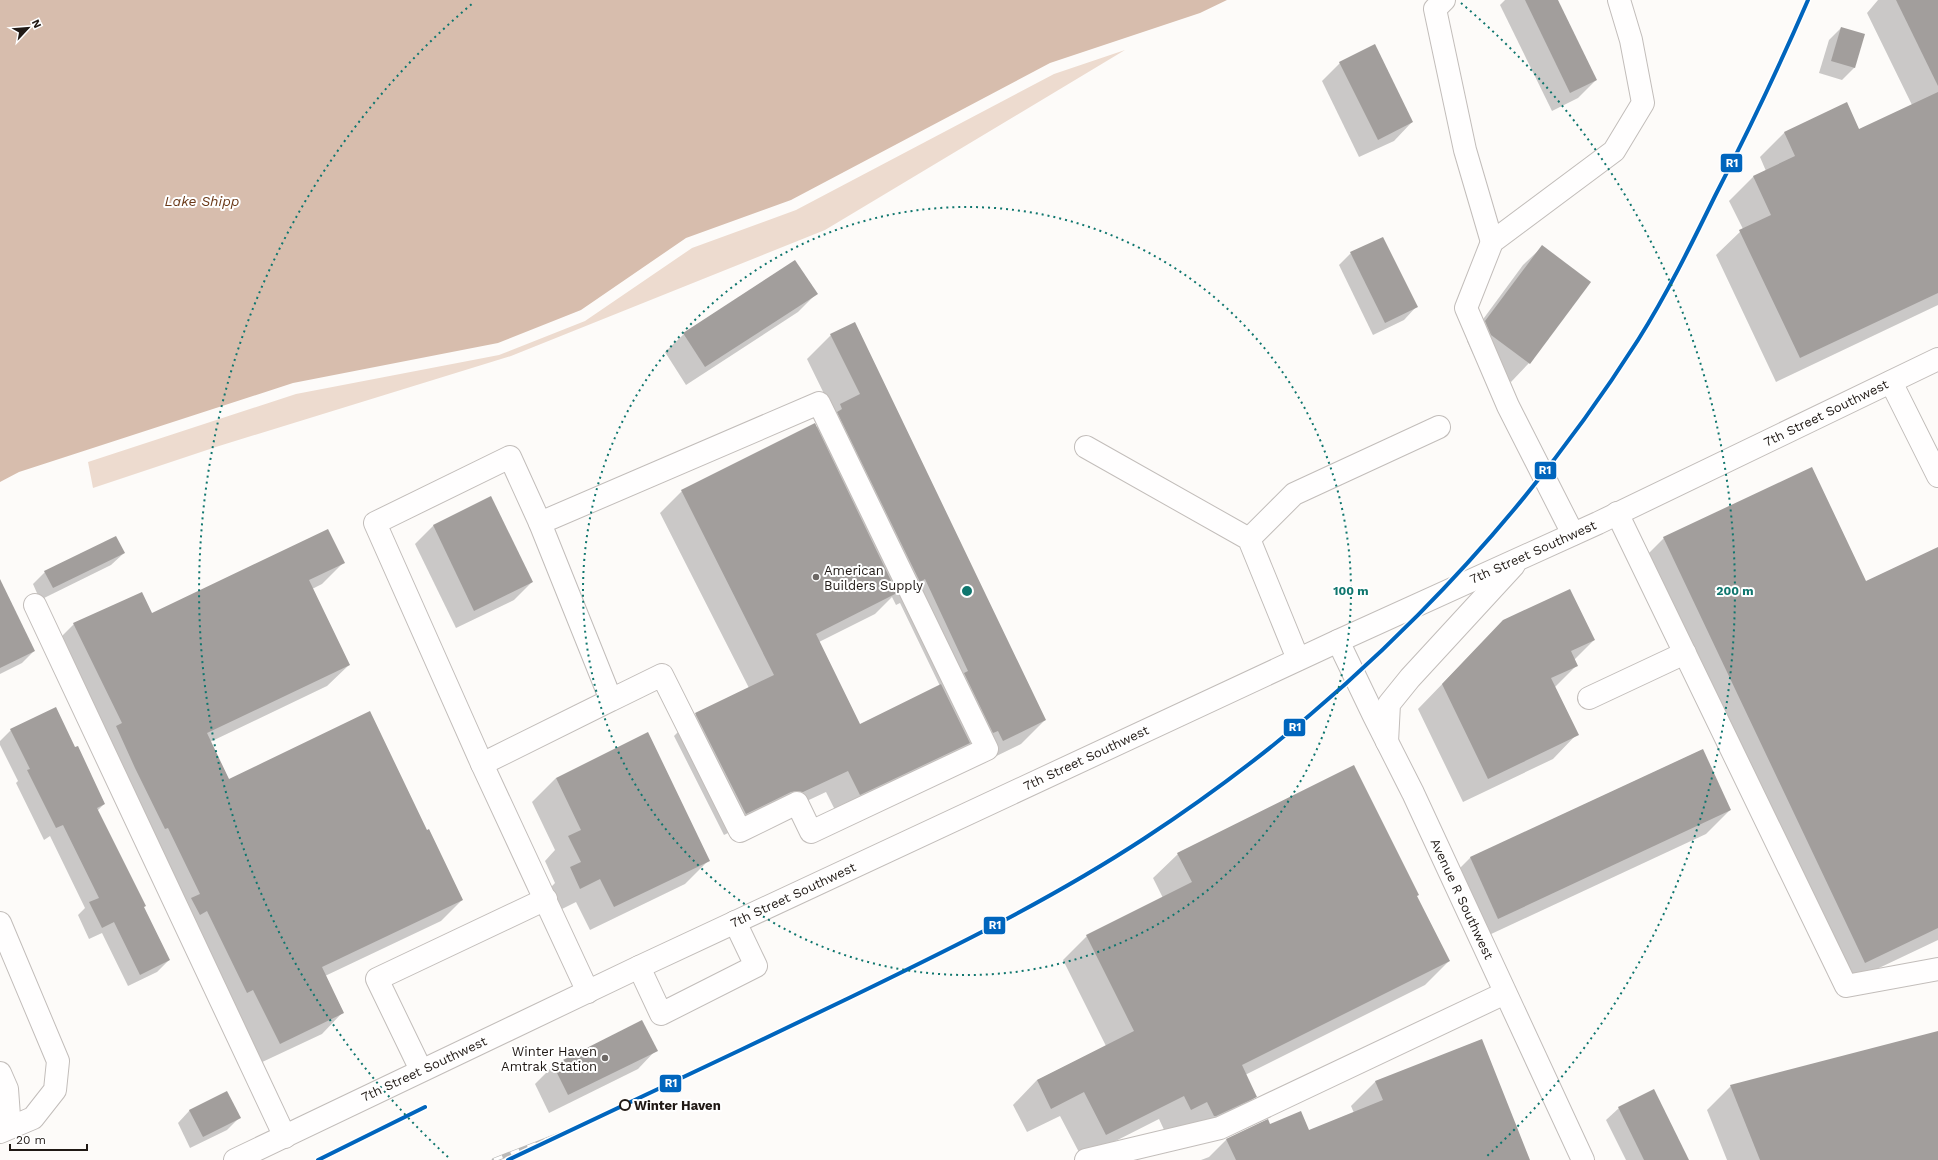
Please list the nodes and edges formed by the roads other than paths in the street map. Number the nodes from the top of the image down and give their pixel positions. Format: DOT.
graph roads {
  1 [pos="1444,0"];
  2 [pos="1619,0"];
  3 [pos="1492,242"];
  4 [pos="1938,359"];
  5 [pos="1891,382"];
  6 [pos="1439,427"];
  7 [pos="1086,447"];
  8 [pos="1938,476"];
  9 [pos="1617,513"];
  10 [pos="540,523"];
  11 [pos="1573,534"];
  12 [pos="1250,539"];
  13 [pos="1520,557"];
  14 [pos="36,604"];
  15 [pos="1338,640"];
  16 [pos="1685,653"];
  17 [pos="1298,659"];
  18 [pos="1589,698"];
  19 [pos="612,700"];
  20 [pos="1387,742"];
  21 [pos="482,764"];
  22 [pos="546,899"];
  23 [pos="0,922"];
  24 [pos="735,922"];
  25 [pos="638,967"];
  26 [pos="1938,969"];
  27 [pos="588,992"];
  28 [pos="1505,993"];
  29 [pos="421,1070"];
  30 [pos="0,1073"];
  31 [pos="0,1132"];
  32 [pos="285,1137"];
  33 [pos="236,1160"];
  34 [pos="1085,1160"];
  35 [pos="1583,1160"];
  1 -- 3 [label="street"];
  2 -- 3 [label="street"];
  3 -- 11 [label="street"];
  4 -- 5 [label="street, 7th Street Southwest"];
  5 -- 8 [label="street"];
  5 -- 9 [label="street, 7th Street Southwest"];
  6 -- 12 [label="street"];
  7 -- 12 [label="street"];
  9 -- 11 [label="street, 7th Street Southwest"];
  9 -- 16 [label="street"];
  10 -- 19 [label="street"];
  10 -- 19 [label="street"];
  10 -- 21 [label="street"];
  11 -- 13 [label="street, 7th Street Southwest"];
  12 -- 17 [label="street"];
  13 -- 15 [label="street, 7th Street Southwest"];
  13 -- 20 [label="street"];
  14 -- 32 [label="street"];
  15 -- 17 [label="street, 7th Street Southwest"];
  15 -- 20 [label="street, Avenue R Southwest"];
  16 -- 18 [label="street"];
  16 -- 26 [label="street"];
  17 -- 24 [label="street, 7th Street Southwest"];
  19 -- 21 [label="street"];
  20 -- 28 [label="street, Avenue R Southwest"];
  21 -- 22 [label="street"];
  22 -- 27 [label="street"];
  22 -- 29 [label="street"];
  23 -- 31 [label="street"];
  24 -- 25 [label="street, 7th Street Southwest"];
  24 -- 25 [label="street"];
  25 -- 27 [label="street, 7th Street Southwest"];
  27 -- 29 [label="street, 7th Street Southwest"];
  28 -- 34 [label="street"];
  28 -- 35 [label="street, Avenue R Southwest"];
  29 -- 32 [label="street, 7th Street Southwest"];
  30 -- 31 [label="street"];
  32 -- 33 [label="street, 7th Street Southwest"];
}
